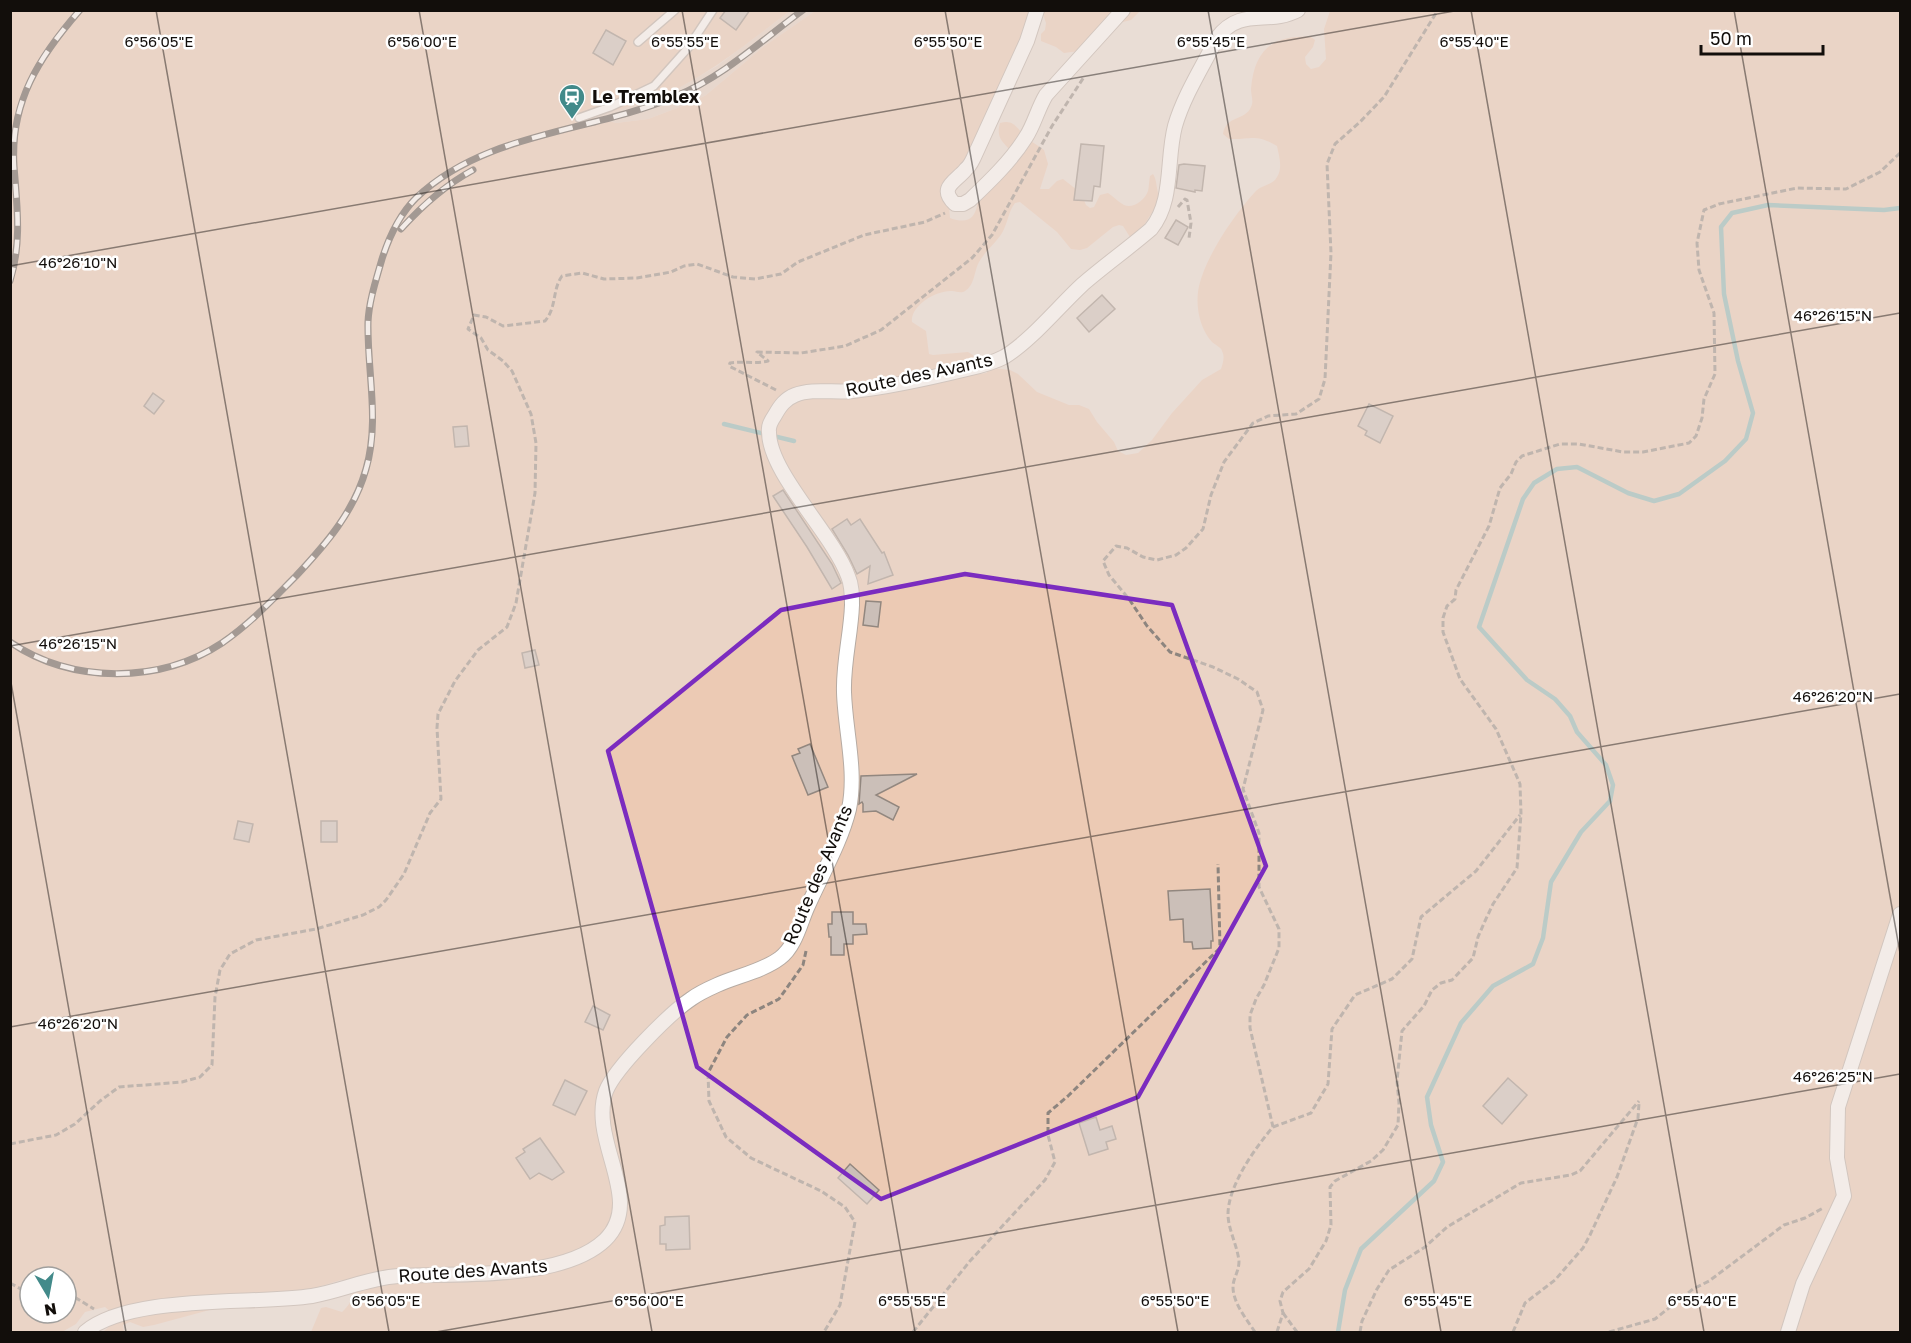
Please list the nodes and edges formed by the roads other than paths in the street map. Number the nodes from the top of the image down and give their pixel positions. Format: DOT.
graph roads {
  1 [pos="675,10"];
  2 [pos="713,10"];
  3 [pos="1037,10"];
  4 [pos="1123,10"];
  5 [pos="1298,10"];
  6 [pos="638,42"];
  7 [pos="579,118"];
  8 [pos="1900,914"];
  9 [pos="85,1332"];
  10 [pos="1788,1332"];
  1 -- 6 [label="lane"];
  2 -- 7 [label="lane"];
  3 -- 4 [label="street"];
  5 -- 9 [label="street, Route des Avants"];
  8 -- 10 [label="street"];
}
